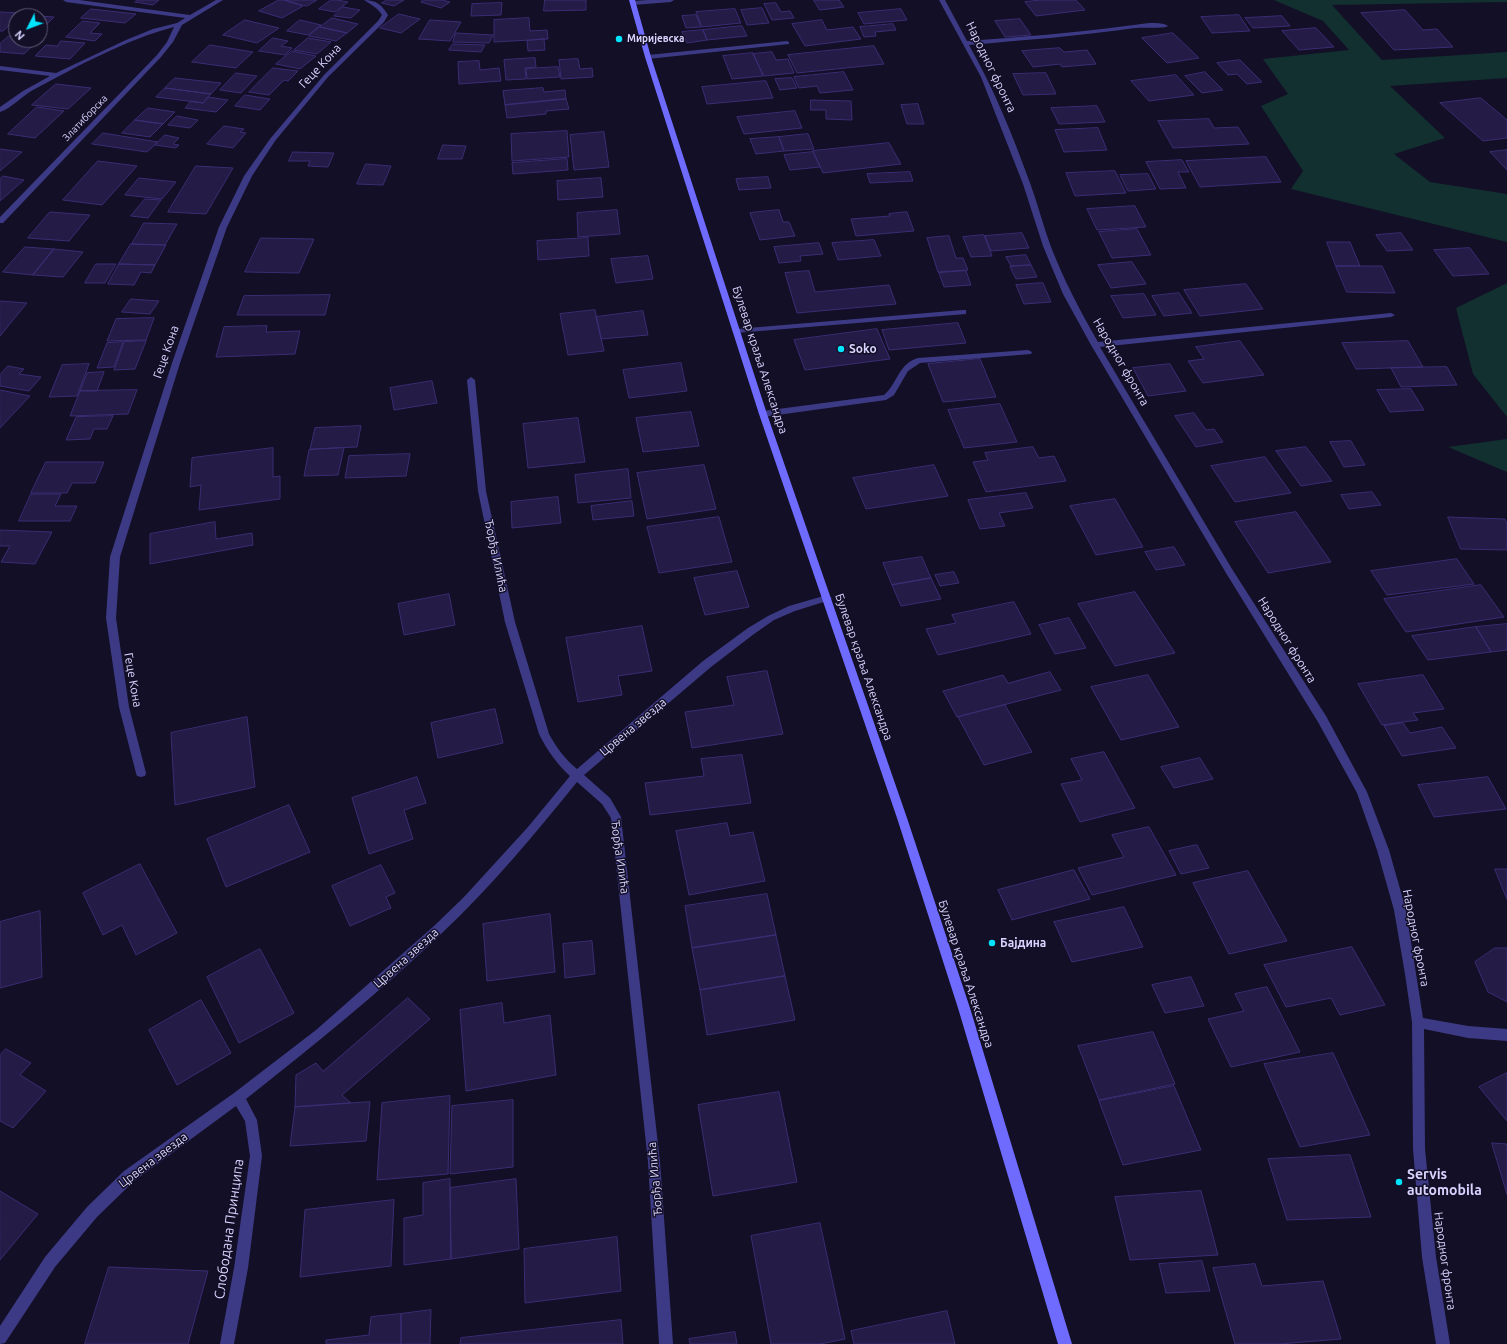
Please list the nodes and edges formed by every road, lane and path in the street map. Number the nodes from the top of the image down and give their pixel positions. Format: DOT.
graph roads {
  1 [pos="66,0"];
  2 [pos="220,0"];
  3 [pos="367,0"];
  4 [pos="671,0"];
  5 [pos="942,0"];
  6 [pos="632,2"];
  7 [pos="191,17"];
  8 [pos="179,24"];
  9 [pos="1164,26"];
  10 [pos="787,44"];
  11 [pos="966,44"];
  12 [pos="648,57"];
  13 [pos="0,68"];
  14 [pos="57,74"];
  15 [pos="0,110"];
  16 [pos="0,221"];
  17 [pos="963,312"];
  18 [pos="1391,315"];
  19 [pos="736,330"];
  20 [pos="1095,345"];
  21 [pos="1028,352"];
  22 [pos="472,380"];
  23 [pos="763,414"];
  24 [pos="827,598"];
  25 [pos="142,774"];
  26 [pos="577,775"];
  27 [pos="1418,1022"];
  28 [pos="1507,1035"];
  29 [pos="238,1097"];
  30 [pos="0,1338"];
  31 [pos="227,1344"];
  32 [pos="666,1344"];
  33 [pos="1065,1344"];
  34 [pos="1443,1344"];
  1 -- 7 [label="street"];
  2 -- 7 [label="street"];
  3 -- 25 [label="street, Геце Кона"];
  4 -- 6 [label="street"];
  5 -- 11 [label="street, Народног фронта"];
  6 -- 12 [label="main road, Булевар краља Александра"];
  7 -- 8 [label="street"];
  8 -- 14 [label="street"];
  8 -- 16 [label="street, Златиборска"];
  9 -- 11 [label="street"];
  10 -- 12 [label="street"];
  11 -- 20 [label="street, Народног фронта"];
  12 -- 19 [label="main road, Булевар краља Александра"];
  13 -- 14 [label="street"];
  14 -- 15 [label="street"];
  17 -- 19 [label="street"];
  18 -- 20 [label="street"];
  19 -- 23 [label="main road, Булевар краља Александра"];
  20 -- 27 [label="street, Народног фронта"];
  21 -- 23 [label="street"];
  22 -- 26 [label="street, Ђорђа Илића"];
  23 -- 24 [label="main road, Булевар краља Александра"];
  24 -- 26 [label="street, Црвена звезда"];
  24 -- 33 [label="main road, Булевар краља Александра"];
  26 -- 29 [label="street, Црвена звезда"];
  26 -- 32 [label="street, Ђорђа Илића"];
  27 -- 28 [label="street"];
  27 -- 34 [label="street, Народног фронта"];
  29 -- 30 [label="street, Црвена звезда"];
  29 -- 31 [label="street, Слободана Принципа"];
}
